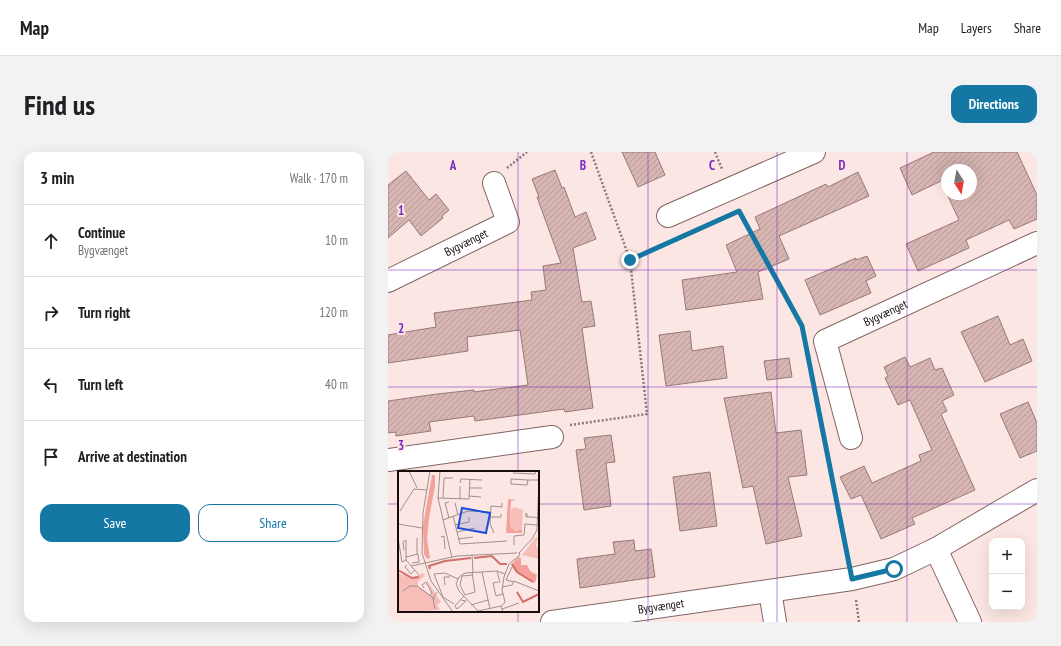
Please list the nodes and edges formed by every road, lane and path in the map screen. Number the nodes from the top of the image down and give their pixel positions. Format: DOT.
graph roads {
  1 [pos="591,152"];
  2 [pos="814,152"];
  3 [pos="494,183"];
  4 [pos="731,214"];
  5 [pos="668,216"];
  6 [pos="710,224"];
  7 [pos="1037,243"];
  8 [pos="630,260"];
  9 [pos="388,281"];
  10 [pos="805,340"];
  11 [pos="817,402"];
  12 [pos="552,437"];
  13 [pos="851,438"];
  14 [pos="388,460"];
  15 [pos="1037,490"];
  16 [pos="936,549"];
  17 [pos="852,579"];
  18 [pos="770,591"];
  19 [pos="552,622"];
  20 [pos="775,622"];
  21 [pos="859,622"];
  22 [pos="970,622"];
  1 -- 8 [label="path"];
  2 -- 5 [label="street"];
  3 -- 9 [label="street, Bygvænget"];
  4 -- 10 [label="path"];
  6 -- 8 [label="path"];
  7 -- 13 [label="street, Bygvænget"];
  8 -- 12 [label="path"];
  11 -- 17 [label="path"];
  12 -- 14 [label="street"];
  15 -- 16 [label="street, Bygvænget"];
  16 -- 17 [label="street, Bygvænget"];
  16 -- 22 [label="street"];
  17 -- 18 [label="street, Bygvænget"];
  17 -- 21 [label="path"];
  18 -- 19 [label="street, Bygvænget"];
  18 -- 20 [label="street"];
}
